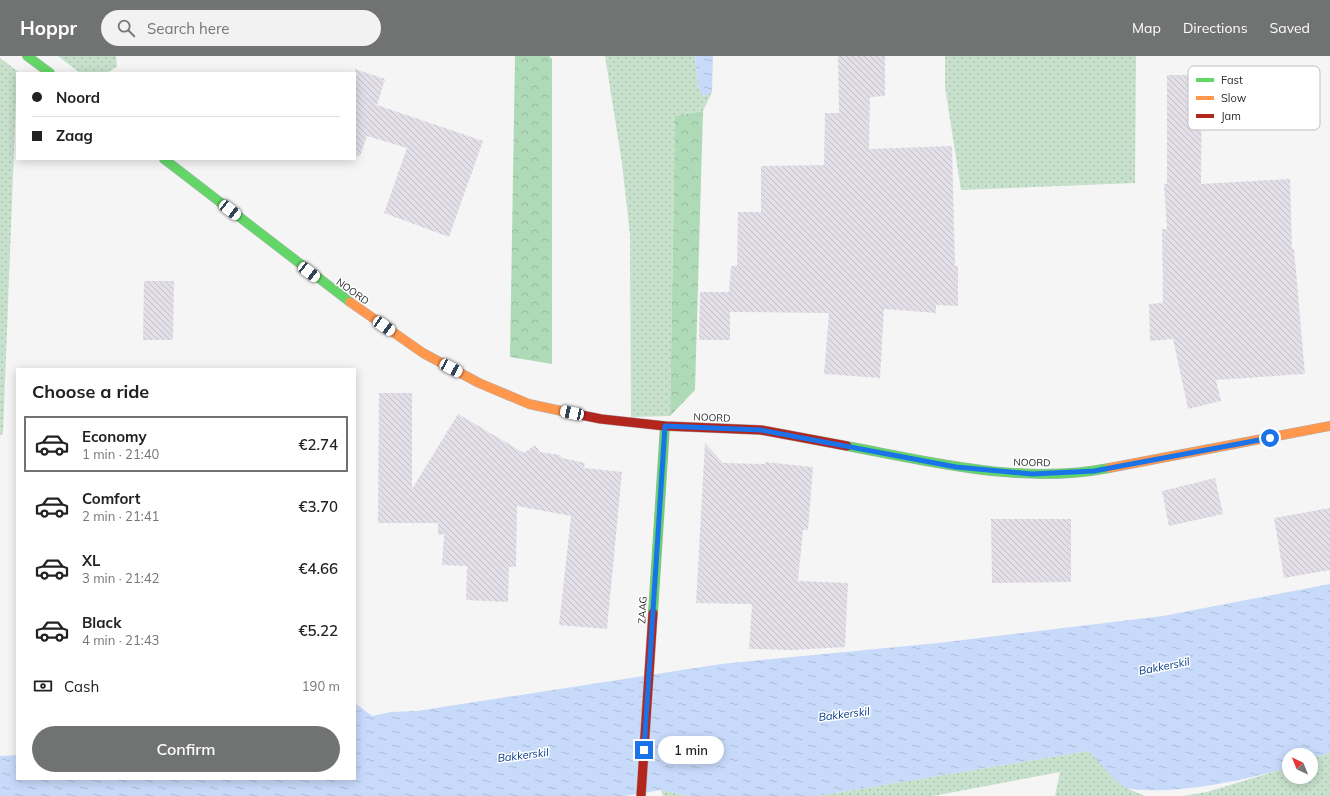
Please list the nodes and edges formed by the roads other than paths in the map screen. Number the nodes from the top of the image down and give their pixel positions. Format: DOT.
graph roads {
  1 [pos="28,56"];
  2 [pos="49,72"];
  3 [pos="165,160"];
  4 [pos="665,426"];
  5 [pos="1330,426"];
  6 [pos="641,796"];
  1 -- 2 [label="street"];
  3 -- 4 [label="street, NOORD"];
  4 -- 5 [label="street, NOORD"];
  4 -- 6 [label="street, ZAAG"];
}
